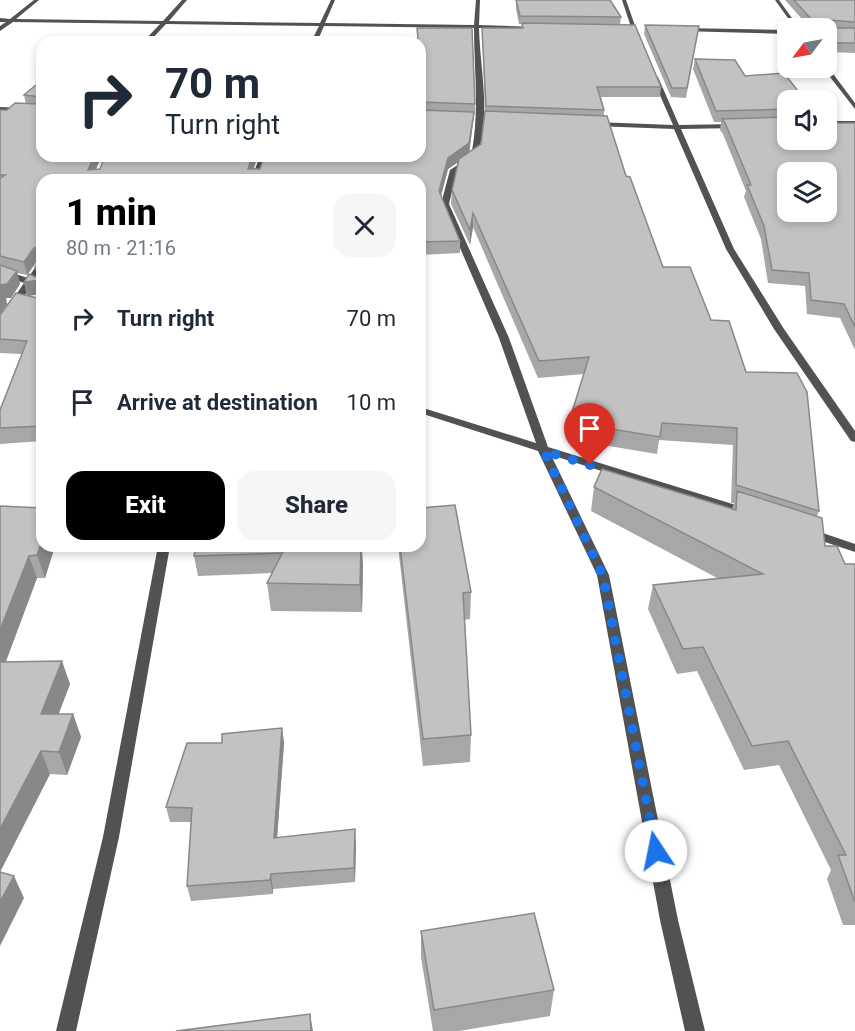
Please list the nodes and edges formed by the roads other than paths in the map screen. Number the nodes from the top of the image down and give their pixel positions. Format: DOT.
graph roads {
  1 [pos="37,0"];
  2 [pos="185,0"];
  3 [pos="333,0"];
  4 [pos="478,0"];
  5 [pos="624,0"];
  6 [pos="777,0"];
  7 [pos="790,18"];
  8 [pos="0,20"];
  9 [pos="9,20"];
  10 [pos="162,23"];
  11 [pos="322,26"];
  12 [pos="474,26"];
  13 [pos="543,27"];
  14 [pos="0,29"];
  15 [pos="623,29"];
  16 [pos="634,29"];
  17 [pos="646,29"];
  18 [pos="669,30"];
  19 [pos="777,32"];
  20 [pos="151,36"];
  21 [pos="317,36"];
  22 [pos="644,51"];
  23 [pos="653,73"];
  24 [pos="833,78"];
  25 [pos="855,107"];
  26 [pos="0,110"];
  27 [pos="36,111"];
  28 [pos="584,123"];
  29 [pos="837,123"];
  30 [pos="855,123"];
  31 [pos="743,126"];
  32 [pos="676,128"];
  33 [pos="0,272"];
  34 [pos="36,272"];
  35 [pos="29,282"];
  36 [pos="36,284"];
  37 [pos="0,325"];
  38 [pos="426,412"];
  39 [pos="855,439"];
  40 [pos="544,451"];
  41 [pos="760,517"];
  42 [pos="802,531"];
  43 [pos="855,548"];
  44 [pos="163,552"];
  45 [pos="66,1031"];
  46 [pos="695,1031"];
  1 -- 9 [label="street"];
  2 -- 10 [label="street"];
  3 -- 11 [label="street"];
  4 -- 12 [label="street"];
  5 -- 16 [label="street"];
  6 -- 7 [label="street"];
  8 -- 9 [label="street"];
  9 -- 10 [label="street"];
  9 -- 14 [label="street"];
  10 -- 11 [label="street"];
  10 -- 20 [label="street"];
  11 -- 12 [label="street"];
  11 -- 21 [label="street"];
  12 -- 13 [label="street"];
  12 -- 40 [label="street"];
  15 -- 16 [label="street"];
  16 -- 17 [label="street"];
  16 -- 22 [label="street"];
  18 -- 19 [label="street"];
  23 -- 32 [label="street"];
  24 -- 25 [label="street"];
  26 -- 27 [label="street"];
  28 -- 32 [label="street"];
  29 -- 30 [label="street"];
  31 -- 32 [label="street"];
  32 -- 39 [label="street"];
  33 -- 35 [label="street"];
  34 -- 35 [label="street"];
  35 -- 36 [label="street"];
  35 -- 37 [label="street"];
  38 -- 40 [label="street"];
  40 -- 41 [label="street"];
  40 -- 46 [label="street"];
  42 -- 43 [label="street"];
  44 -- 45 [label="street"];
}
